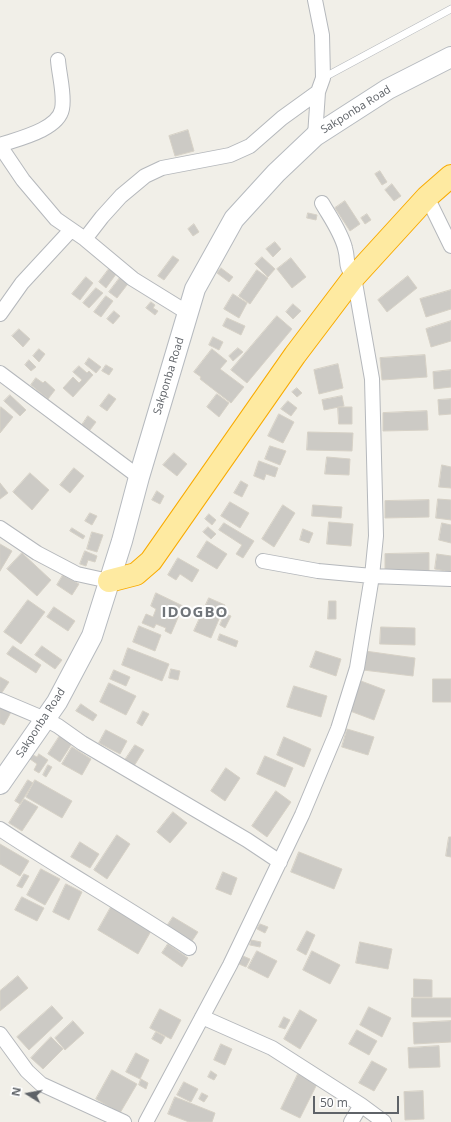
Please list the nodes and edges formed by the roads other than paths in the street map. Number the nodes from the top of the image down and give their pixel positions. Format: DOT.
graph roads {
  1 [pos="315,0"];
  2 [pos="451,9"];
  3 [pos="451,57"];
  4 [pos="58,60"];
  5 [pos="320,85"];
  6 [pos="315,136"];
  7 [pos="0,145"];
  8 [pos="451,176"];
  9 [pos="428,197"];
  10 [pos="322,203"];
  11 [pos="71,230"];
  12 [pos="85,239"];
  13 [pos="451,246"];
  14 [pos="345,248"];
  15 [pos="362,270"];
  16 [pos="188,313"];
  17 [pos="0,314"];
  18 [pos="0,373"];
  19 [pos="139,477"];
  20 [pos="0,528"];
  21 [pos="263,561"];
  22 [pos="372,576"];
  23 [pos="451,579"];
  24 [pos="109,581"];
  25 [pos="0,700"];
  26 [pos="45,719"];
  27 [pos="0,784"];
  28 [pos="0,829"];
  29 [pos="280,862"];
  30 [pos="189,948"];
  31 [pos="202,1018"];
  32 [pos="0,1034"];
  33 [pos="361,1105"];
  34 [pos="124,1122"];
  35 [pos="146,1122"];
  36 [pos="351,1122"];
  37 [pos="384,1122"];
  1 -- 5 [label="street"];
  2 -- 5 [label="lane"];
  3 -- 6 [label="main road, Sakponba Road"];
  4 -- 7 [label="street"];
  5 -- 6 [label="street"];
  5 -- 12 [label="street"];
  6 -- 16 [label="main road, Sakponba Road"];
  7 -- 11 [label="street"];
  8 -- 9 [label="highway"];
  9 -- 13 [label="street"];
  9 -- 15 [label="highway"];
  10 -- 14 [label="street"];
  11 -- 12 [label="street"];
  11 -- 17 [label="street"];
  12 -- 16 [label="street"];
  14 -- 15 [label="street"];
  14 -- 15 [label="street"];
  15 -- 22 [label="street"];
  15 -- 24 [label="highway"];
  16 -- 19 [label="main road, Sakponba Road"];
  18 -- 19 [label="street"];
  19 -- 24 [label="main road, Sakponba Road"];
  20 -- 24 [label="street"];
  21 -- 22 [label="street"];
  22 -- 23 [label="street"];
  22 -- 29 [label="street"];
  24 -- 26 [label="main road, Sakponba Road"];
  25 -- 26 [label="street"];
  26 -- 27 [label="main road, Sakponba Road"];
  26 -- 29 [label="street"];
  28 -- 30 [label="street"];
  29 -- 31 [label="street"];
  31 -- 33 [label="street"];
  31 -- 35 [label="street"];
  32 -- 34 [label="street"];
  33 -- 36 [label="street"];
  33 -- 37 [label="street"];
}
